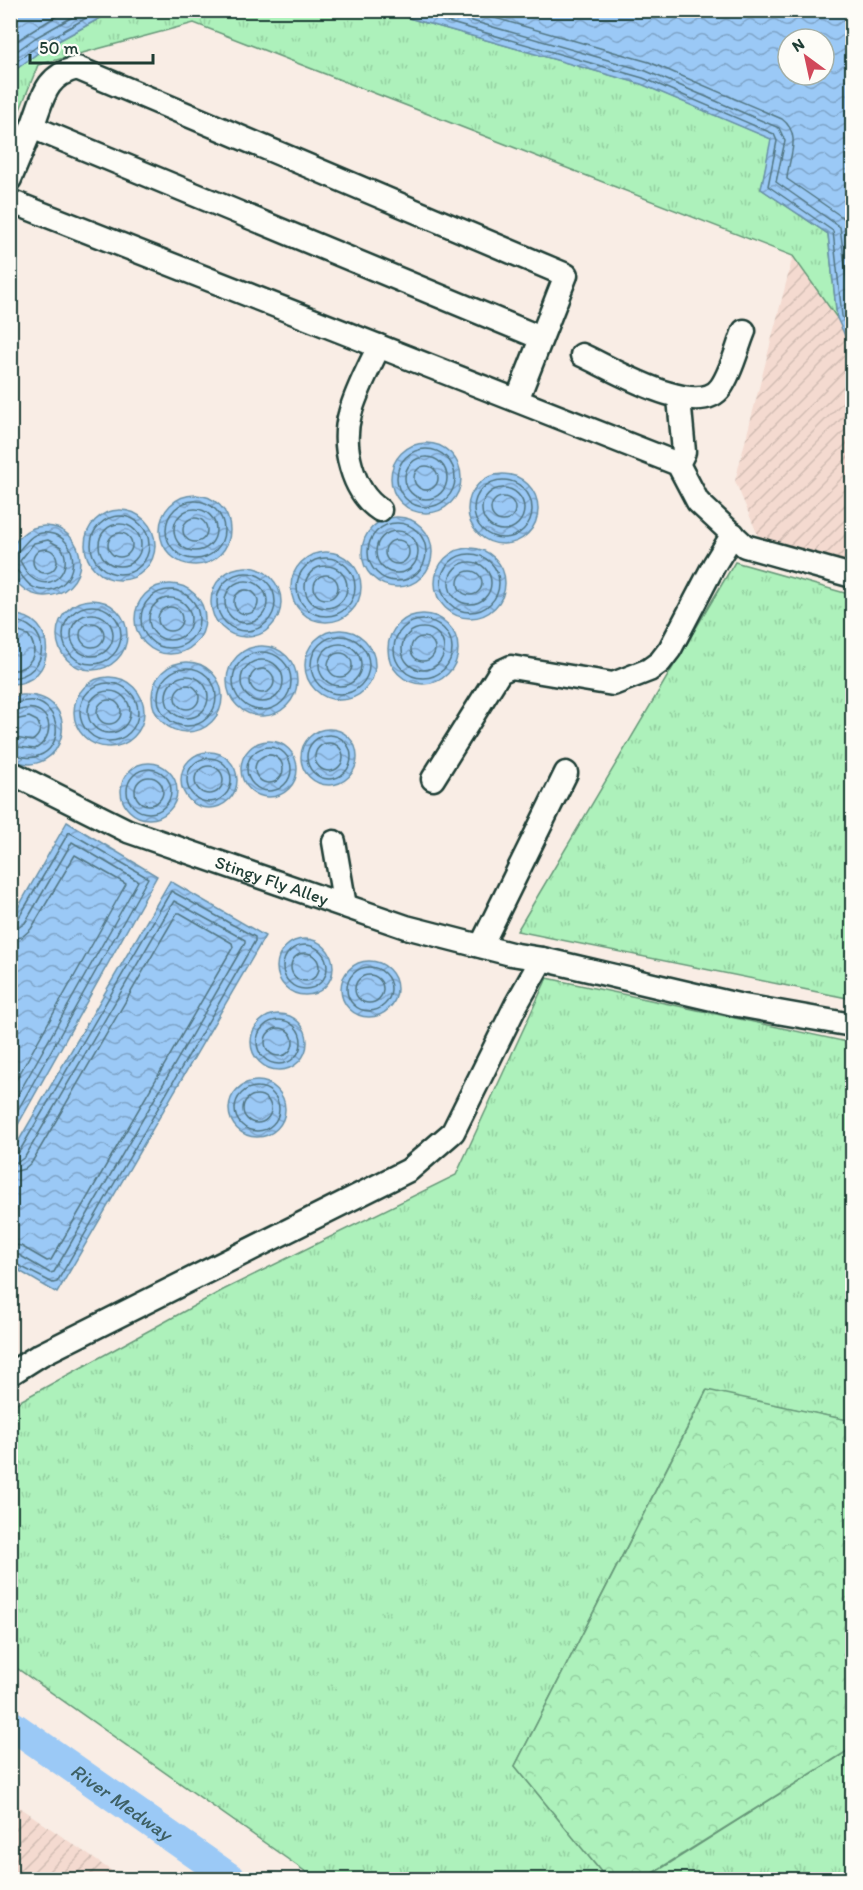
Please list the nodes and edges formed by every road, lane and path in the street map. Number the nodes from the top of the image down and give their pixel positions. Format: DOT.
graph roads {
  1 [pos="32,127"];
  2 [pos="10,178"];
  3 [pos="10,201"];
  4 [pos="744,331"];
  5 [pos="542,338"];
  6 [pos="379,346"];
  7 [pos="582,355"];
  8 [pos="679,398"];
  9 [pos="517,400"];
  10 [pos="678,464"];
  11 [pos="380,510"];
  12 [pos="733,534"];
  13 [pos="852,576"];
  14 [pos="10,772"];
  15 [pos="566,773"];
  16 [pos="433,779"];
  17 [pos="334,842"];
  18 [pos="345,906"];
  19 [pos="481,946"];
  20 [pos="542,958"];
  21 [pos="852,1025"];
  22 [pos="10,1374"];
  1 -- 2 [label="lane"];
  1 -- 5 [label="lane"];
  1 -- 5 [label="lane"];
  3 -- 6 [label="lane"];
  4 -- 8 [label="lane"];
  5 -- 9 [label="lane"];
  6 -- 9 [label="lane"];
  6 -- 11 [label="lane"];
  7 -- 8 [label="lane"];
  8 -- 10 [label="lane"];
  9 -- 10 [label="lane"];
  10 -- 12 [label="lane"];
  12 -- 13 [label="lane"];
  12 -- 16 [label="lane"];
  14 -- 18 [label="lane, Stingy Fly Alley"];
  15 -- 19 [label="lane"];
  17 -- 18 [label="lane"];
  18 -- 19 [label="lane, Stingy Fly Alley"];
  19 -- 20 [label="lane, Stingy Fly Alley"];
  20 -- 21 [label="lane, Stingy Fly Alley"];
  20 -- 22 [label="lane"];
}
